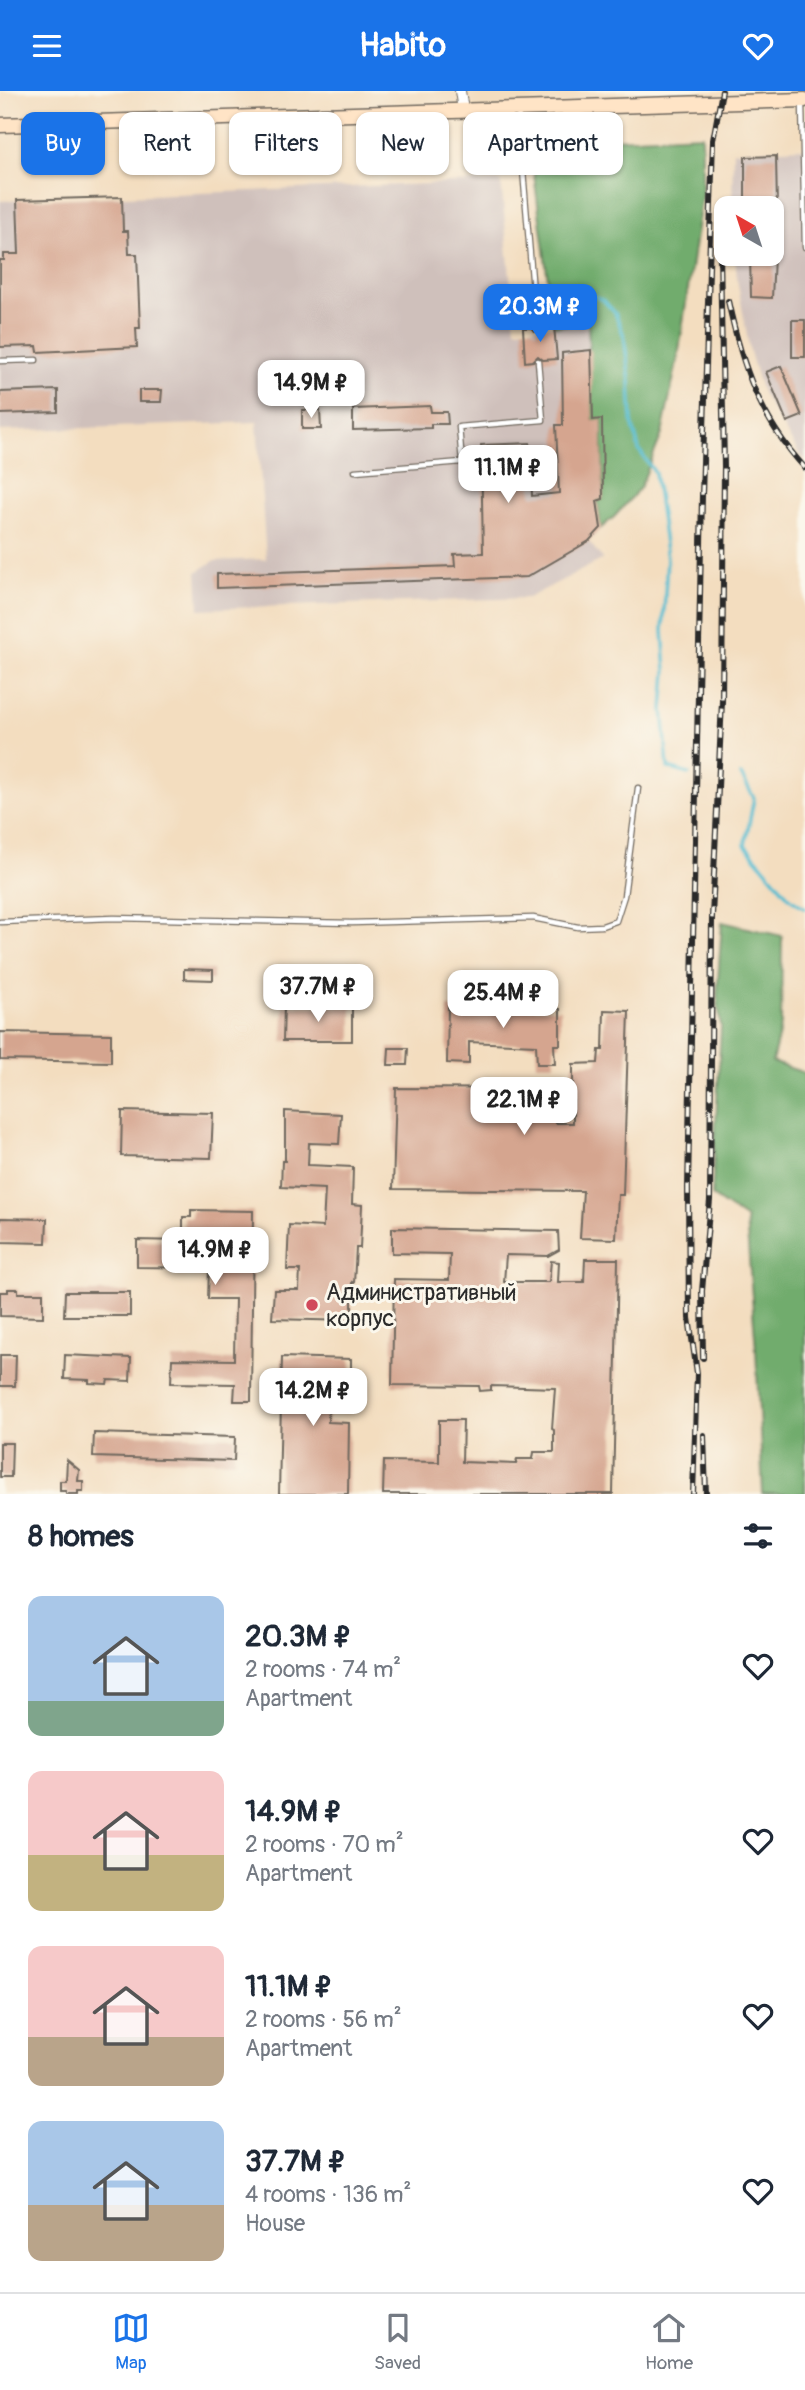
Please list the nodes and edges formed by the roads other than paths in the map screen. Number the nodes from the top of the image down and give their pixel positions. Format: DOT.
graph roads {
  1 [pos="460,91"];
  2 [pos="803,100"];
  3 [pos="518,109"];
  4 [pos="463,110"];
  5 [pos="0,125"];
  6 [pos="805,247"];
  7 [pos="536,327"];
  8 [pos="36,360"];
  9 [pos="0,361"];
  10 [pos="538,361"];
  11 [pos="355,471"];
  12 [pos="638,788"];
  13 [pos="0,922"];
  1 -- 4 [label="street"];
  2 -- 3 [label="street"];
  2 -- 6 [label="lane"];
  3 -- 4 [label="street"];
  3 -- 7 [label="lane"];
  4 -- 5 [label="street"];
  8 -- 9 [label="lane"];
  10 -- 11 [label="lane"];
  12 -- 13 [label="lane"];
}
